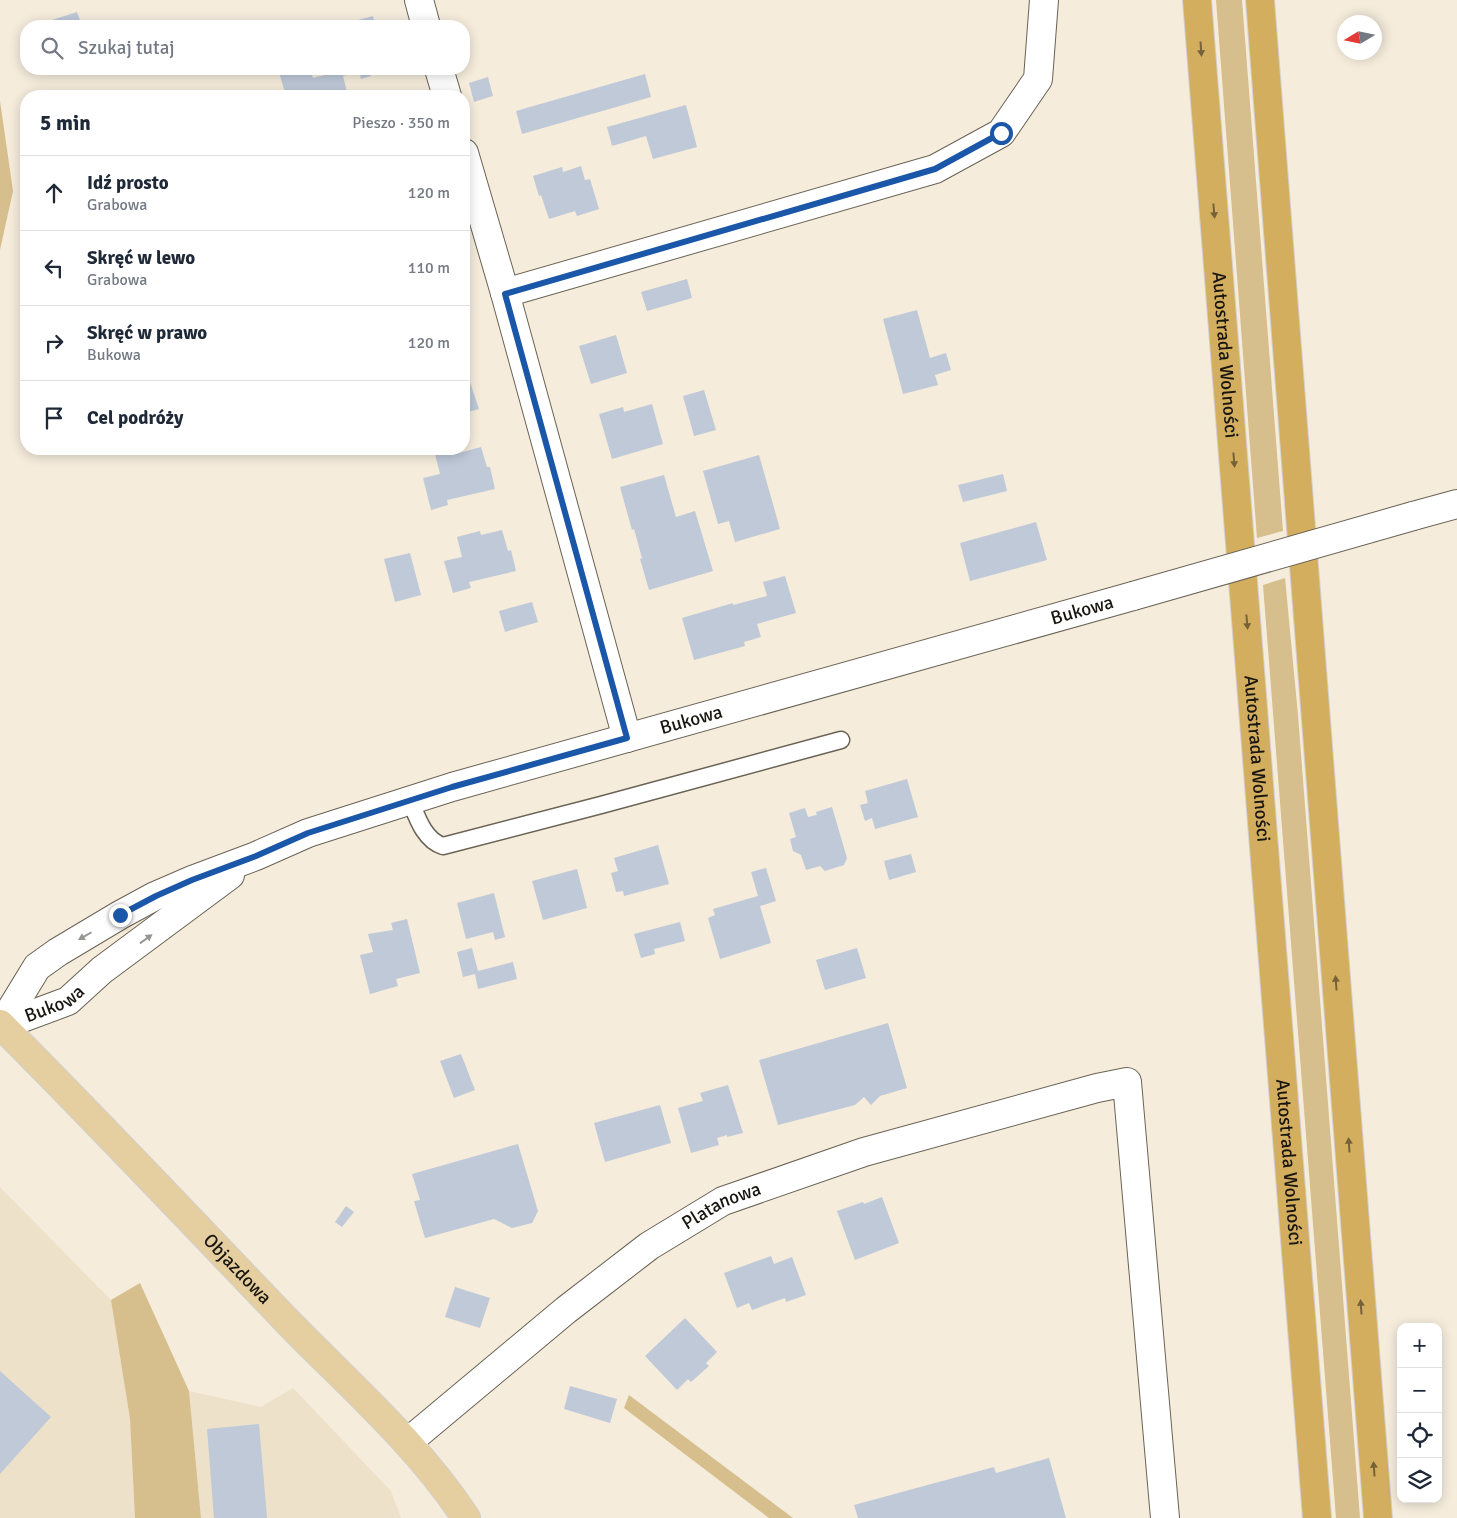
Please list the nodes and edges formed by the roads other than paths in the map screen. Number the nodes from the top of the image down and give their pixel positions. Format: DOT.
graph roads {
  1 [pos="419,0"];
  2 [pos="1044,0"];
  3 [pos="1197,0"];
  4 [pos="1260,0"];
  5 [pos="424,20"];
  6 [pos="441,75"];
  7 [pos="445,90"];
  8 [pos="470,174"];
  9 [pos="505,294"];
  10 [pos="1457,504"];
  11 [pos="627,738"];
  12 [pos="841,740"];
  13 [pos="410,800"];
  14 [pos="256,856"];
  15 [pos="1,1025"];
  16 [pos="408,1442"];
  17 [pos="466,1518"];
  18 [pos="1165,1518"];
  19 [pos="1317,1518"];
  20 [pos="1378,1518"];
  1 -- 5 [label="street"];
  2 -- 9 [label="street"];
  3 -- 19 [label="highway, Autostrada Wolności, one-way"];
  20 -- 4 [label="highway, one-way"];
  6 -- 7 [label="street"];
  8 -- 9 [label="street"];
  9 -- 11 [label="street"];
  10 -- 11 [label="street, Bukowa, bridge"];
  11 -- 13 [label="street, Bukowa"];
  12 -- 13 [label="lane"];
  13 -- 14 [label="street, Bukowa"];
  15 -- 14 [label="street, Bukowa, one-way"];
  14 -- 15 [label="street, Bukowa, one-way"];
  15 -- 16 [label="main road, Objazdowa"];
  16 -- 17 [label="main road, Objazdowa"];
  16 -- 18 [label="street, Platanowa"];
}
